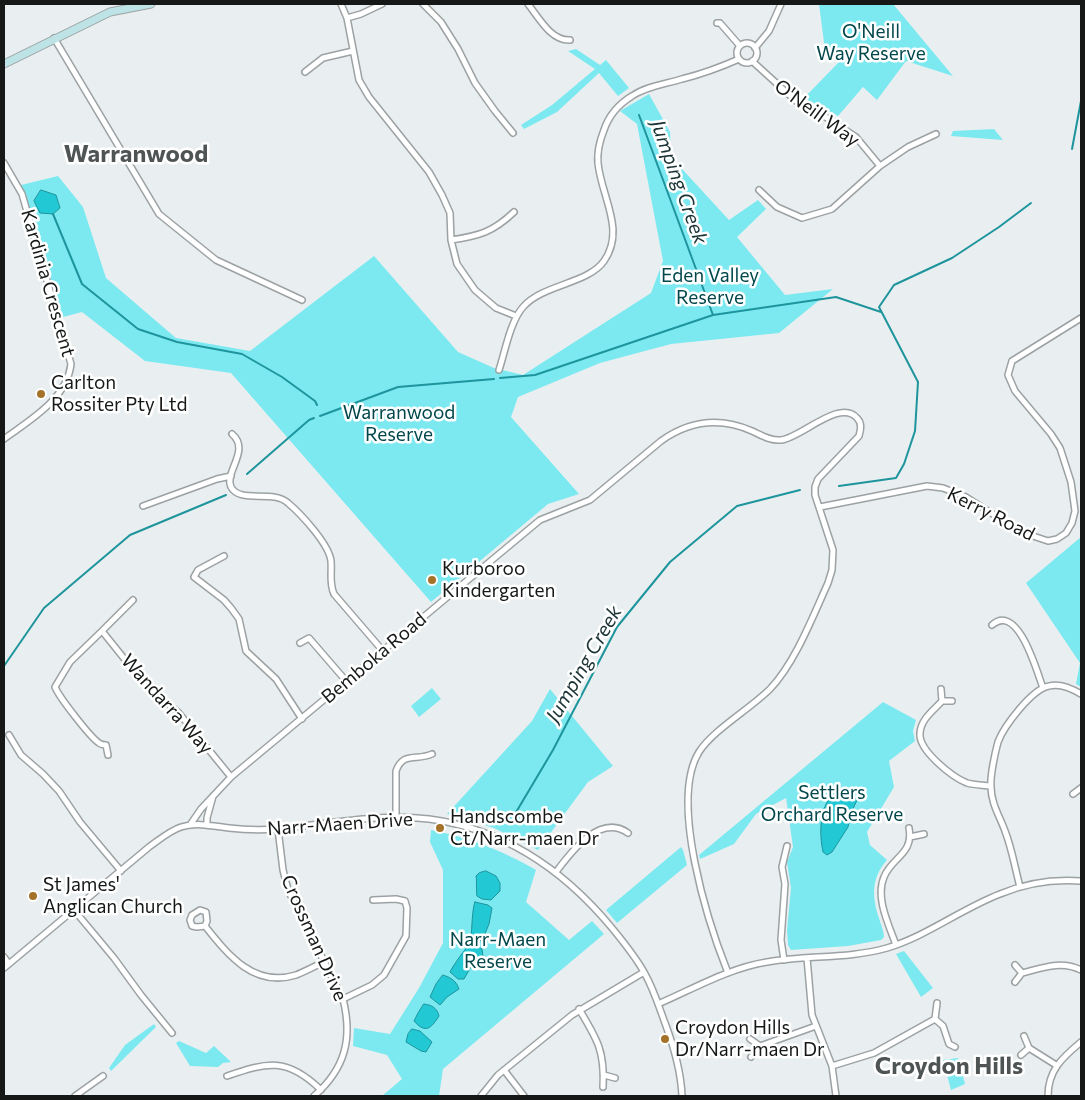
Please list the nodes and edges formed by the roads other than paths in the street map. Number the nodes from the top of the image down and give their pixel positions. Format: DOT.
graph roads {
  1 [pos="151,4"];
  2 [pos="341,4"];
  3 [pos="382,4"];
  4 [pos="423,4"];
  5 [pos="528,4"];
  6 [pos="781,4"];
  7 [pos="347,18"];
  8 [pos="719,22"];
  9 [pos="54,38"];
  10 [pos="570,40"];
  11 [pos="740,46"];
  12 [pos="755,48"];
  13 [pos="353,51"];
  14 [pos="740,60"];
  15 [pos="752,61"];
  16 [pos="4,64"];
  17 [pos="305,72"];
  18 [pos="513,133"];
  19 [pos="936,134"];
  20 [pos="4,163"];
  21 [pos="880,166"];
  22 [pos="759,190"];
  23 [pos="514,212"];
  24 [pos="452,240"];
  25 [pos="302,300"];
  26 [pos="516,316"];
  27 [pos="1081,318"];
  28 [pos="499,370"];
  29 [pos="232,434"];
  30 [pos="4,439"];
  31 [pos="231,476"];
  32 [pos="143,506"];
  33 [pos="820,507"];
  34 [pos="224,556"];
  35 [pos="133,600"];
  36 [pos="992,625"];
  37 [pos="102,631"];
  38 [pos="300,643"];
  39 [pos="382,651"];
  40 [pos="347,682"];
  41 [pos="1043,688"];
  42 [pos="941,689"];
  43 [pos="1081,694"];
  44 [pos="942,701"];
  45 [pos="952,701"];
  46 [pos="302,719"];
  47 [pos="8,735"];
  48 [pos="432,754"];
  49 [pos="108,755"];
  50 [pos="231,777"];
  51 [pos="990,786"];
  52 [pos="1081,788"];
  53 [pos="214,794"];
  54 [pos="1073,794"];
  55 [pos="396,817"];
  56 [pos="190,825"];
  57 [pos="207,825"];
  58 [pos="909,828"];
  59 [pos="278,829"];
  60 [pos="628,833"];
  61 [pos="924,834"];
  62 [pos="910,837"];
  63 [pos="787,846"];
  64 [pos="121,871"];
  65 [pos="556,872"];
  66 [pos="1081,880"];
  67 [pos="1020,887"];
  68 [pos="373,900"];
  69 [pos="74,910"];
  70 [pos="205,926"];
  71 [pos="896,945"];
  72 [pos="4,957"];
  73 [pos="808,958"];
  74 [pos="784,960"];
  75 [pos="324,962"];
  76 [pos="10,964"];
  77 [pos="1015,965"];
  78 [pos="4,968"];
  79 [pos="1081,970"];
  80 [pos="644,972"];
  81 [pos="728,973"];
  82 [pos="1022,973"];
  83 [pos="1015,982"];
  84 [pos="343,999"];
  85 [pos="937,1003"];
  86 [pos="658,1004"];
  87 [pos="579,1010"];
  88 [pos="935,1019"];
  89 [pos="816,1026"];
  90 [pos="172,1033"];
  91 [pos="1024,1036"];
  92 [pos="750,1039"];
  93 [pos="1081,1042"];
  94 [pos="760,1046"];
  95 [pos="955,1047"];
  96 [pos="1029,1048"];
  97 [pos="1020,1055"];
  98 [pos="751,1057"];
  99 [pos="1056,1065"];
  100 [pos="832,1066"];
  101 [pos="504,1070"];
  102 [pos="604,1075"];
  103 [pos="104,1076"];
  104 [pos="227,1076"];
  105 [pos="615,1078"];
  106 [pos="603,1088"];
  107 [pos="321,1090"];
  108 [pos="75,1096"];
  109 [pos="314,1096"];
  110 [pos="481,1096"];
  111 [pos="524,1096"];
  112 [pos="682,1096"];
  113 [pos="836,1096"];
  114 [pos="1048,1096"];
  1 -- 9 [label="street"];
  2 -- 7 [label="street"];
  3 -- 7 [label="street"];
  4 -- 18 [label="street"];
  5 -- 10 [label="street"];
  6 -- 12 [label="street"];
  7 -- 13 [label="street"];
  8 -- 11 [label="street"];
  9 -- 16 [label="street"];
  9 -- 25 [label="street"];
  11 -- 12 [label="street"];
  11 -- 14 [label="street"];
  12 -- 15 [label="street"];
  13 -- 17 [label="street"];
  13 -- 24 [label="street"];
  14 -- 15 [label="street"];
  14 -- 26 [label="street"];
  15 -- 21 [label="street, O'Neill Way"];
  19 -- 21 [label="street"];
  20 -- 30 [label="street, Kardinia Crescent"];
  21 -- 22 [label="street"];
  23 -- 24 [label="street"];
  24 -- 26 [label="street"];
  26 -- 28 [label="street"];
  27 -- 33 [label="street, Kerry Road"];
  29 -- 31 [label="street"];
  31 -- 32 [label="street"];
  31 -- 39 [label="street"];
  33 -- 39 [label="street, Bemboka Road"];
  33 -- 81 [label="street, Bemboka Road"];
  34 -- 46 [label="street"];
  35 -- 37 [label="street"];
  36 -- 41 [label="street"];
  37 -- 49 [label="street"];
  37 -- 50 [label="street, Wandarra Way"];
  38 -- 40 [label="street"];
  39 -- 40 [label="street, Bemboka Road"];
  40 -- 46 [label="street, Bemboka Road"];
  41 -- 43 [label="street"];
  41 -- 51 [label="street"];
  42 -- 44 [label="street"];
  44 -- 45 [label="street"];
  44 -- 51 [label="street"];
  46 -- 50 [label="street, Bemboka Road"];
  47 -- 64 [label="street"];
  48 -- 55 [label="street"];
  50 -- 53 [label="street, Bemboka Road"];
  51 -- 67 [label="street"];
  52 -- 54 [label="street"];
  53 -- 56 [label="street, Bemboka Road"];
  53 -- 57 [label="street, Bemboka Road"];
  55 -- 59 [label="street, Narr-Maen Drive"];
  55 -- 65 [label="street, Narr-Maen Drive"];
  56 -- 57 [label="street"];
  56 -- 64 [label="street"];
  57 -- 59 [label="street, Narr-Maen Drive"];
  58 -- 62 [label="street"];
  59 -- 75 [label="street, Crossman Drive"];
  60 -- 65 [label="street"];
  61 -- 62 [label="street"];
  62 -- 71 [label="street"];
  63 -- 74 [label="street"];
  64 -- 69 [label="street"];
  65 -- 80 [label="street, Narr-Maen Drive"];
  66 -- 67 [label="street"];
  67 -- 71 [label="street"];
  68 -- 84 [label="street"];
  69 -- 76 [label="street"];
  69 -- 90 [label="street"];
  70 -- 75 [label="street"];
  71 -- 73 [label="street"];
  72 -- 76 [label="street"];
  73 -- 74 [label="street"];
  73 -- 89 [label="street"];
  74 -- 81 [label="street"];
  75 -- 84 [label="street, Crossman Drive"];
  76 -- 78 [label="street"];
  77 -- 82 [label="street"];
  79 -- 82 [label="street"];
  80 -- 86 [label="street, Narr-Maen Drive"];
  80 -- 87 [label="street"];
  81 -- 86 [label="street"];
  82 -- 83 [label="street"];
  84 -- 107 [label="street, Crossman Drive"];
  85 -- 88 [label="street"];
  86 -- 112 [label="street, Narr-Maen Drive"];
  87 -- 101 [label="street"];
  87 -- 102 [label="street"];
  88 -- 95 [label="street"];
  88 -- 100 [label="street"];
  89 -- 94 [label="street"];
  89 -- 100 [label="street"];
  91 -- 96 [label="street"];
  92 -- 94 [label="street"];
  93 -- 99 [label="street"];
  94 -- 98 [label="street"];
  96 -- 97 [label="street"];
  96 -- 99 [label="street"];
  99 -- 114 [label="street"];
  100 -- 113 [label="street"];
  101 -- 110 [label="street"];
  101 -- 111 [label="street"];
  102 -- 105 [label="street"];
  102 -- 106 [label="street"];
  103 -- 108 [label="street"];
  104 -- 107 [label="street"];
  107 -- 109 [label="street, Crossman Drive"];
}
